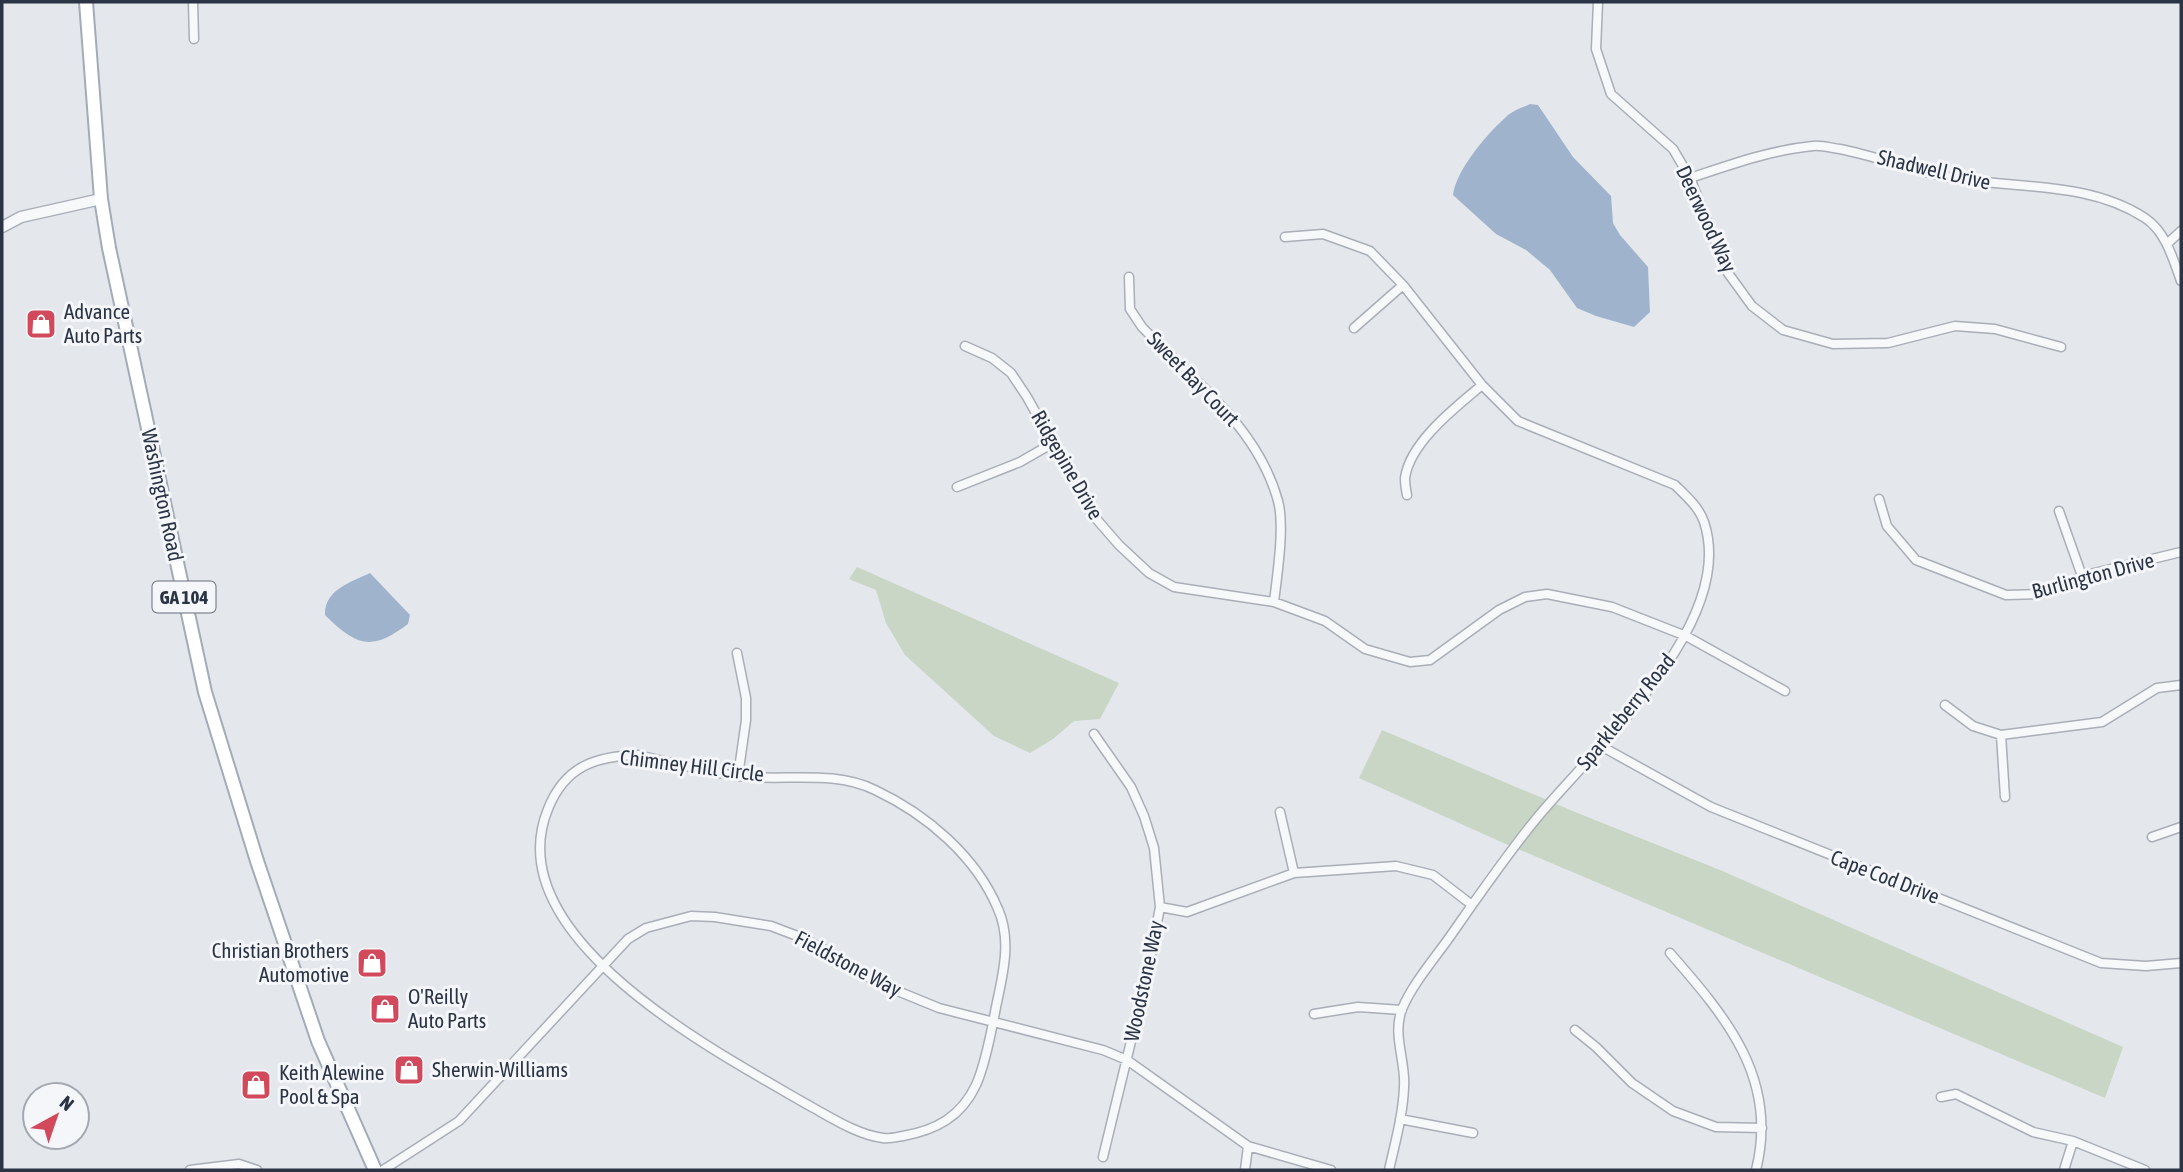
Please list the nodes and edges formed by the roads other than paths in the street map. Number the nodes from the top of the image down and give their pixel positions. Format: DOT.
graph roads {
  1 [pos="86,2"];
  2 [pos="193,2"];
  3 [pos="1598,2"];
  4 [pos="194,39"];
  5 [pos="1690,178"];
  6 [pos="101,199"];
  7 [pos="2,228"];
  8 [pos="2181,231"];
  9 [pos="1285,237"];
  10 [pos="2168,243"];
  11 [pos="1129,277"];
  12 [pos="2181,281"];
  13 [pos="1403,285"];
  14 [pos="1354,328"];
  15 [pos="965,346"];
  16 [pos="2061,347"];
  17 [pos="1482,385"];
  18 [pos="1053,443"];
  19 [pos="957,486"];
  20 [pos="1407,495"];
  21 [pos="1879,499"];
  22 [pos="2059,511"];
  23 [pos="2181,552"];
  24 [pos="2081,576"];
  25 [pos="1274,602"];
  26 [pos="1686,636"];
  27 [pos="737,653"];
  28 [pos="2181,685"];
  29 [pos="1785,691"];
  30 [pos="1945,705"];
  31 [pos="1094,734"];
  32 [pos="2001,735"];
  33 [pos="1601,746"];
  34 [pos="738,776"];
  35 [pos="2005,797"];
  36 [pos="1280,812"];
  37 [pos="2181,827"];
  38 [pos="2152,836"];
  39 [pos="1294,873"];
  40 [pos="1472,905"];
  41 [pos="1160,907"];
  42 [pos="1670,953"];
  43 [pos="2181,963"];
  44 [pos="603,964"];
  45 [pos="1402,1010"];
  46 [pos="1314,1014"];
  47 [pos="993,1022"];
  48 [pos="1575,1030"];
  49 [pos="1127,1060"];
  50 [pos="1941,1097"];
  51 [pos="1400,1119"];
  52 [pos="1762,1128"];
  53 [pos="1473,1133"];
  54 [pos="2073,1141"];
  55 [pos="1248,1146"];
  56 [pos="1103,1157"];
  57 [pos="190,1170"];
  58 [pos="257,1170"];
  59 [pos="375,1170"];
  60 [pos="383,1170"];
  61 [pos="1244,1170"];
  62 [pos="1331,1170"];
  63 [pos="1389,1170"];
  64 [pos="1756,1170"];
  65 [pos="2064,1170"];
  66 [pos="2145,1170"];
  1 -- 6 [label="main road, Washington Road / GA 104"];
  2 -- 4 [label="street"];
  3 -- 5 [label="street, Deerwood Way"];
  5 -- 10 [label="street, Shadwell Drive"];
  5 -- 16 [label="street, Deerwood Way"];
  6 -- 7 [label="street"];
  6 -- 59 [label="main road, Washington Road / GA 104"];
  8 -- 10 [label="street"];
  9 -- 13 [label="street, Sparkleberry Road"];
  10 -- 12 [label="street, Shadwell Drive"];
  11 -- 25 [label="street, Sweet Bay Court"];
  13 -- 14 [label="street"];
  13 -- 17 [label="street, Sparkleberry Road"];
  15 -- 18 [label="street, Ridgepine Drive"];
  17 -- 20 [label="street"];
  17 -- 26 [label="street, Sparkleberry Road"];
  18 -- 19 [label="street"];
  18 -- 25 [label="street, Ridgepine Drive"];
  21 -- 24 [label="street, Burlington Drive"];
  22 -- 24 [label="street"];
  23 -- 24 [label="street, Burlington Drive"];
  25 -- 26 [label="street, Ridgepine Drive"];
  26 -- 29 [label="street, Ridgepine Drive"];
  26 -- 33 [label="street, Sparkleberry Road"];
  27 -- 34 [label="street"];
  28 -- 32 [label="street"];
  30 -- 32 [label="street"];
  31 -- 41 [label="street, Woodstone Way"];
  32 -- 35 [label="street"];
  33 -- 40 [label="street, Sparkleberry Road"];
  33 -- 43 [label="street, Cape Cod Drive"];
  34 -- 44 [label="street, Chimney Hill Circle"];
  34 -- 47 [label="street, Chimney Hill Circle"];
  36 -- 39 [label="street"];
  37 -- 38 [label="street"];
  39 -- 40 [label="street"];
  39 -- 41 [label="street"];
  40 -- 45 [label="street, Sparkleberry Road"];
  41 -- 49 [label="street, Woodstone Way"];
  42 -- 52 [label="street"];
  44 -- 47 [label="street, Fieldstone Way"];
  44 -- 47 [label="street, Chimney Hill Circle"];
  44 -- 60 [label="street, Fieldstone Way"];
  45 -- 46 [label="street"];
  45 -- 51 [label="street, Sparkleberry Road"];
  47 -- 49 [label="street, Fieldstone Way"];
  48 -- 52 [label="street"];
  49 -- 55 [label="street, Fieldstone Way"];
  49 -- 56 [label="street, Woodstone Way"];
  50 -- 54 [label="street"];
  51 -- 53 [label="street"];
  51 -- 63 [label="street, Sparkleberry Road"];
  52 -- 64 [label="street"];
  54 -- 65 [label="street"];
  54 -- 66 [label="street"];
  55 -- 61 [label="street"];
  55 -- 62 [label="street, Fieldstone Way"];
  57 -- 58 [label="street"];
}
